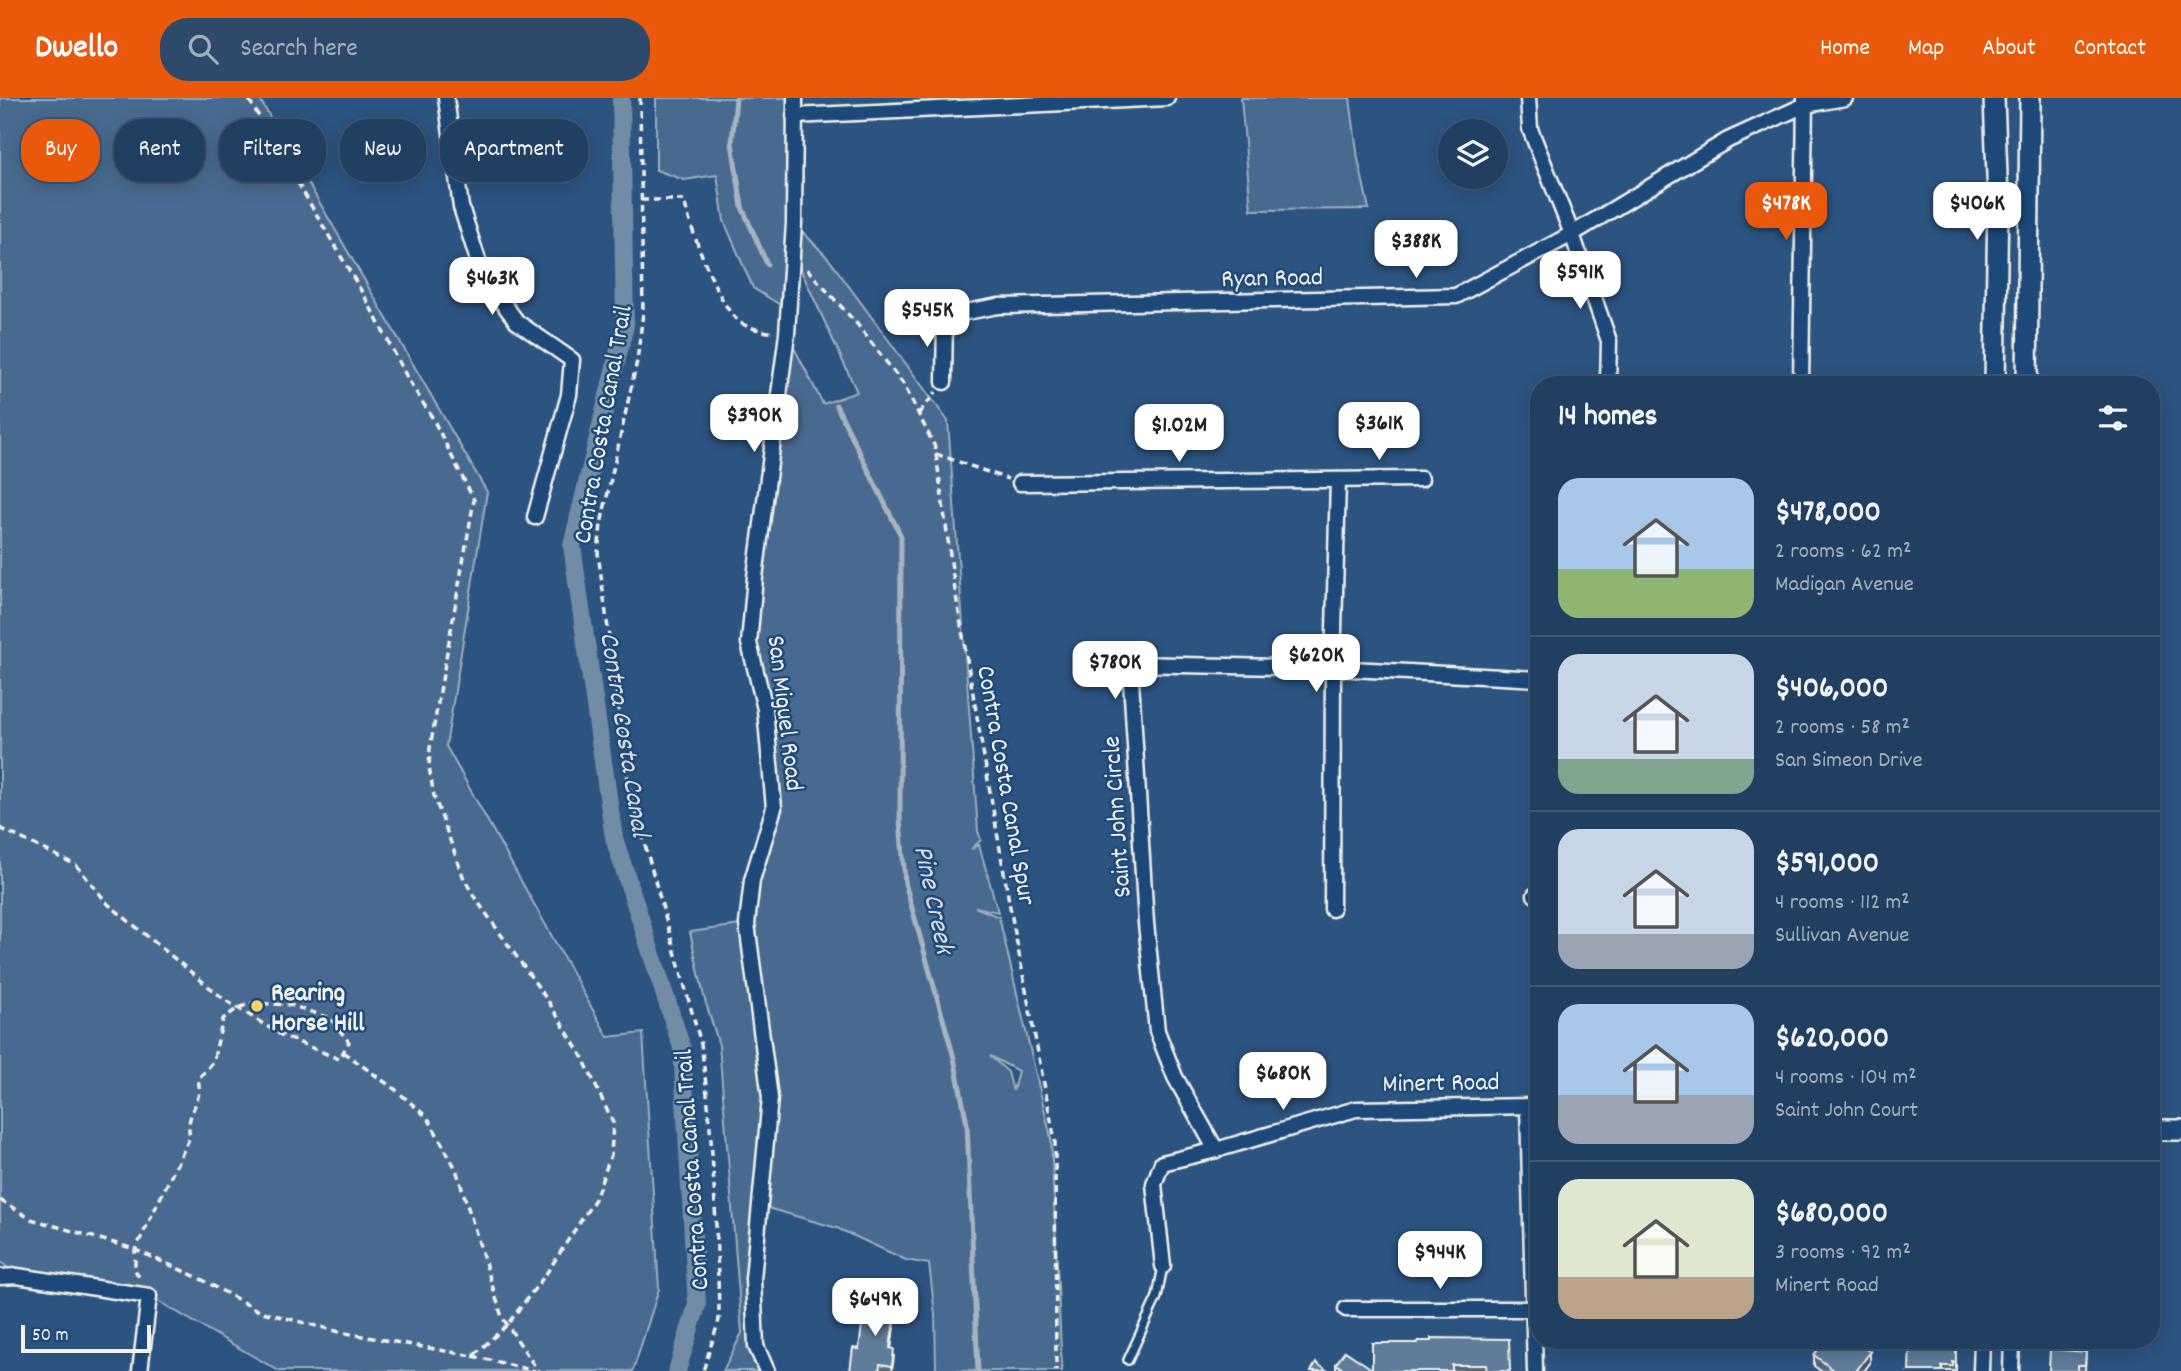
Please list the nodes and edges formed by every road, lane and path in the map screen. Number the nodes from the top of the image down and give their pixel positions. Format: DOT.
graph roads {
  1 [pos="248,98"];
  2 [pos="446,98"];
  3 [pos="640,98"];
  4 [pos="795,98"];
  5 [pos="1167,98"];
  6 [pos="1528,98"];
  7 [pos="1845,98"];
  8 [pos="1994,98"];
  9 [pos="2030,98"];
  10 [pos="1805,101"];
  11 [pos="794,116"];
  12 [pos="641,200"];
  13 [pos="1572,234"];
  14 [pos="792,252"];
  15 [pos="788,334"];
  16 [pos="1608,376"];
  17 [pos="1801,376"];
  18 [pos="1995,376"];
  19 [pos="2026,376"];
  20 [pos="944,382"];
  21 [pos="919,414"];
  22 [pos="936,454"];
  23 [pos="1421,479"];
  24 [pos="1338,480"];
  25 [pos="1020,483"];
  26 [pos="535,517"];
  27 [pos="1334,668"];
  28 [pos="1530,679"];
  29 [pos="0,828"];
  30 [pos="1332,909"];
  31 [pos="239,1008"];
  32 [pos="343,1052"];
  33 [pos="1530,1106"];
  34 [pos="2160,1130"];
  35 [pos="2181,1130"];
  36 [pos="1216,1150"];
  37 [pos="0,1200"];
  38 [pos="135,1250"];
  39 [pos="1163,1266"];
  40 [pos="0,1278"];
  41 [pos="149,1296"];
  42 [pos="1346,1309"];
  43 [pos="1530,1309"];
  44 [pos="507,1325"];
  45 [pos="1535,1349"];
  46 [pos="1982,1349"];
  47 [pos="2012,1349"];
  48 [pos="473,1356"];
  49 [pos="1128,1360"];
  50 [pos="140,1371"];
  51 [pos="537,1371"];
  52 [pos="703,1371"];
  53 [pos="767,1371"];
  54 [pos="1056,1371"];
  55 [pos="1535,1371"];
  56 [pos="1981,1371"];
  57 [pos="2011,1371"];
  1 -- 44 [label="path"];
  2 -- 26 [label="street"];
  3 -- 12 [label="path, Contra Costa Canal Trail"];
  4 -- 11 [label="street, San Miguel Road"];
  5 -- 11 [label="street"];
  6 -- 13 [label="street"];
  7 -- 10 [label="street, Ryan Road"];
  8 -- 18 [label="street"];
  9 -- 19 [label="street"];
  10 -- 13 [label="street, Ryan Road"];
  10 -- 17 [label="street"];
  11 -- 14 [label="street, San Miguel Road"];
  12 -- 15 [label="path"];
  12 -- 52 [label="path, Contra Costa Canal Trail"];
  13 -- 16 [label="street"];
  13 -- 20 [label="street, Ryan Road"];
  14 -- 15 [label="street, San Miguel Road"];
  14 -- 21 [label="path, Contra Costa Canal Spur"];
  15 -- 53 [label="street, San Miguel Road"];
  20 -- 21 [label="path"];
  21 -- 22 [label="path, Contra Costa Canal Spur"];
  22 -- 25 [label="path"];
  22 -- 54 [label="path, Contra Costa Canal Spur"];
  23 -- 24 [label="street"];
  24 -- 25 [label="street"];
  24 -- 27 [label="street"];
  27 -- 28 [label="street, Saint John Circle"];
  27 -- 30 [label="street"];
  27 -- 36 [label="street, Saint John Circle"];
  29 -- 31 [label="path"];
  31 -- 32 [label="path"];
  31 -- 32 [label="path"];
  31 -- 38 [label="path"];
  32 -- 44 [label="path"];
  33 -- 36 [label="street, Minert Road"];
  34 -- 35 [label="street"];
  36 -- 39 [label="street, Minert Road"];
  37 -- 38 [label="path"];
  38 -- 41 [label="path"];
  38 -- 48 [label="path"];
  39 -- 49 [label="lane"];
  40 -- 41 [label="street"];
  41 -- 50 [label="street"];
  42 -- 43 [label="street"];
  44 -- 48 [label="path"];
  44 -- 51 [label="path"];
  45 -- 55 [label="street"];
  46 -- 56 [label="street"];
  47 -- 57 [label="street"];
  48 -- 51 [label="path"];
}
